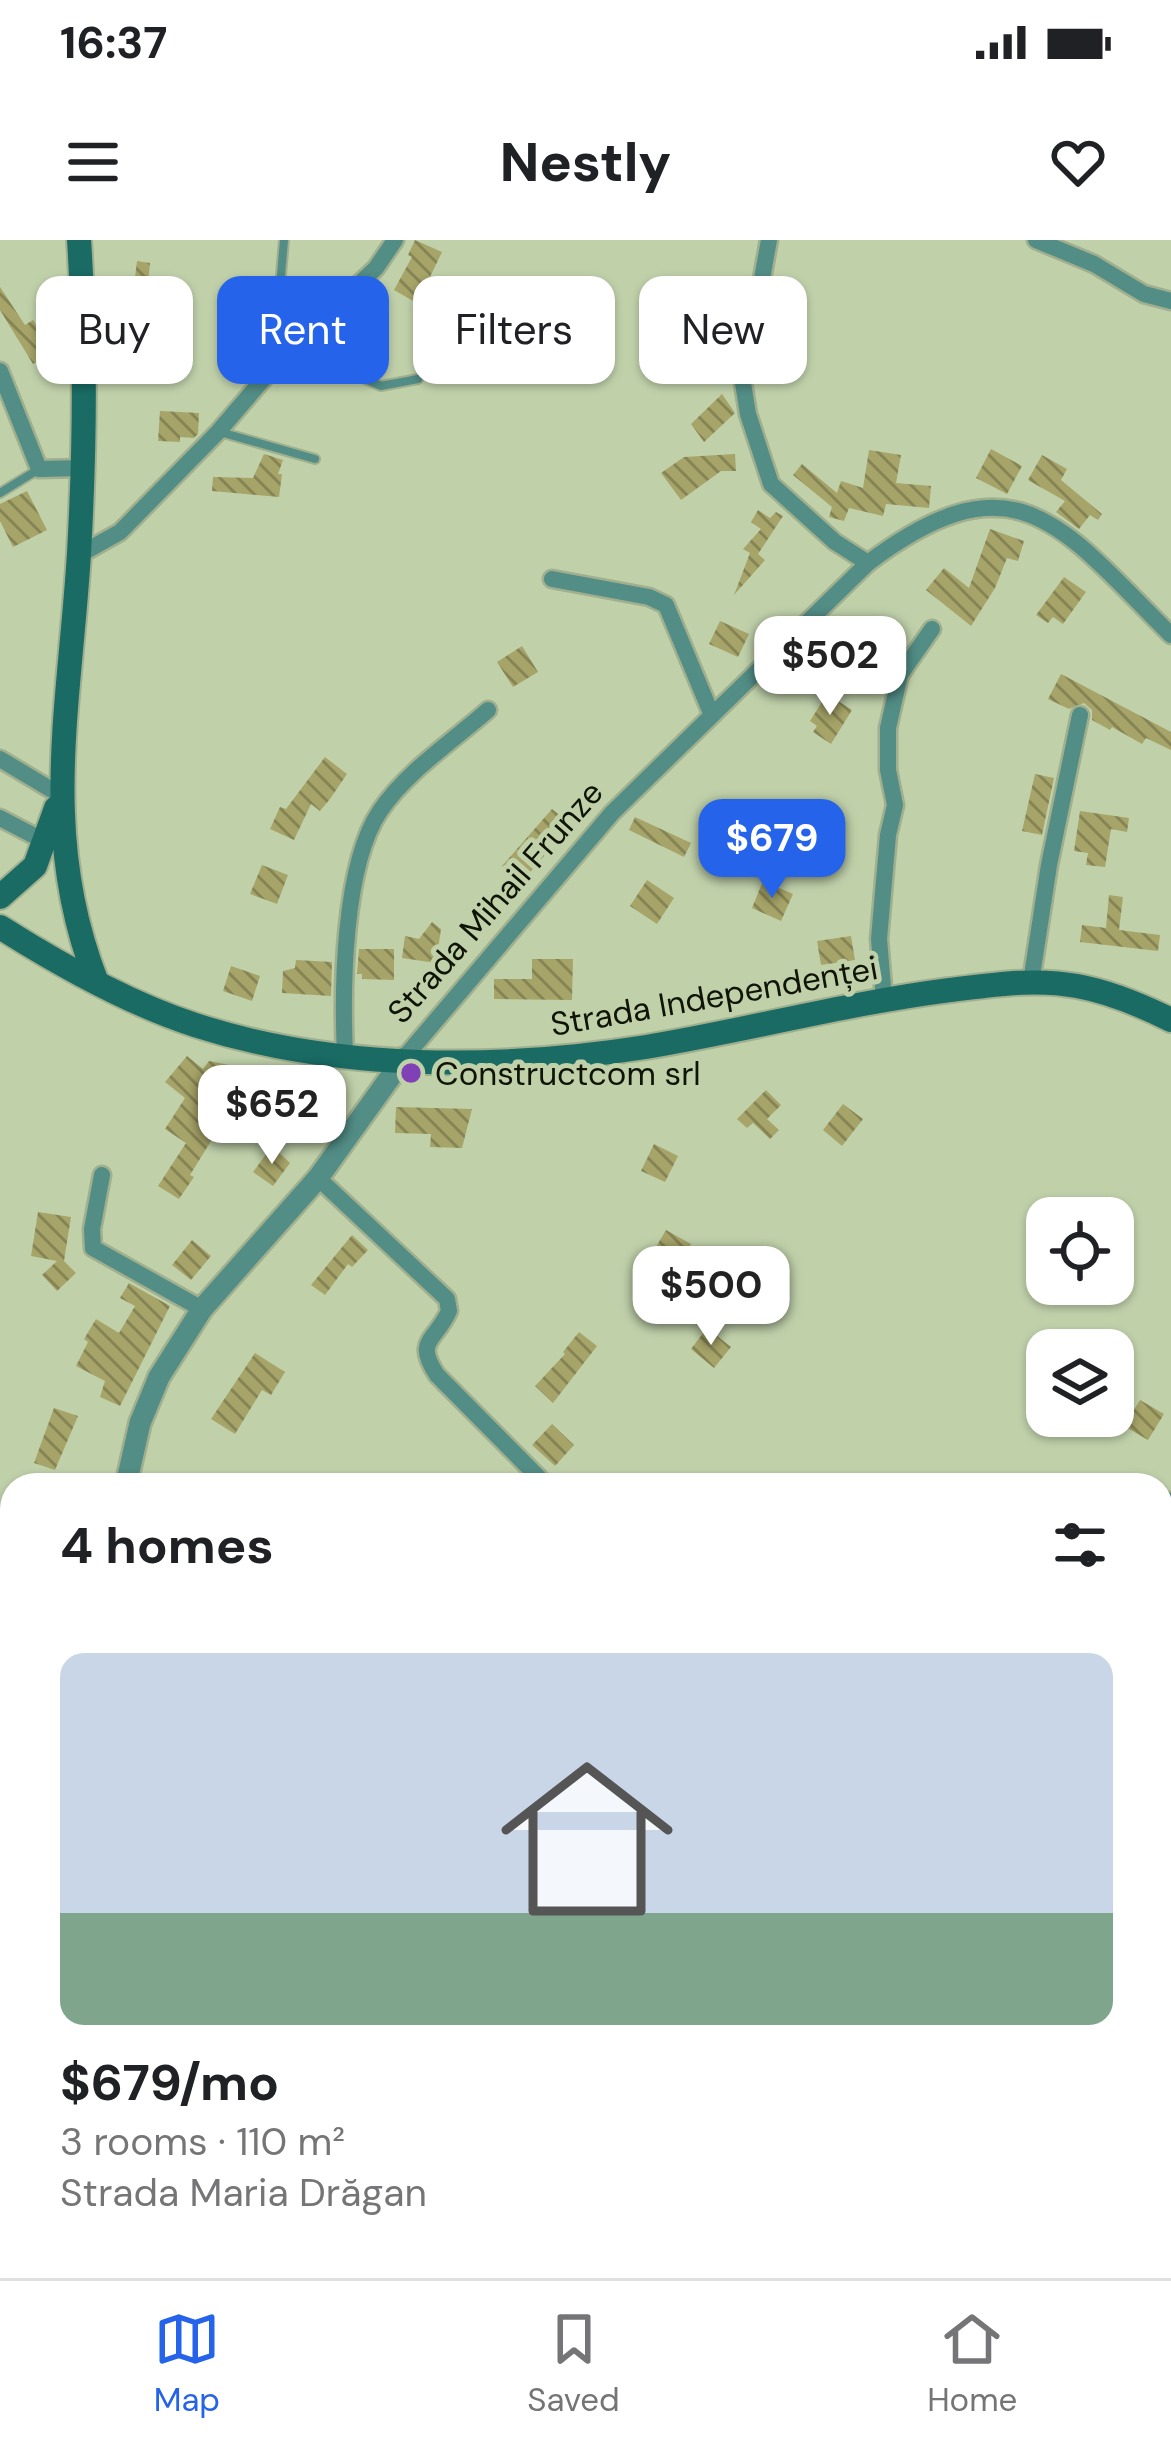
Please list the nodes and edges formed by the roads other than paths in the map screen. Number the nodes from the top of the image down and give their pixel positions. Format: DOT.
graph roads {
  1 [pos="79,240"];
  2 [pos="284,240"];
  3 [pos="395,240"];
  4 [pos="769,240"];
  5 [pos="1036,240"];
  6 [pos="281,276"];
  7 [pos="367,276"];
  8 [pos="1171,301"];
  9 [pos="0,371"];
  10 [pos="413,380"];
  11 [pos="259,384"];
  12 [pos="376,384"];
  13 [pos="218,432"];
  14 [pos="315,459"];
  15 [pos="83,468"];
  16 [pos="39,469"];
  17 [pos="0,493"];
  18 [pos="79,555"];
  19 [pos="868,562"];
  20 [pos="552,579"];
  21 [pos="932,629"];
  22 [pos="1171,635"];
  23 [pos="488,710"];
  24 [pos="711,712"];
  25 [pos="1081,715"];
  26 [pos="0,759"];
  27 [pos="60,795"];
  28 [pos="0,818"];
  29 [pos="46,842"];
  30 [pos="0,897"];
  31 [pos="0,927"];
  32 [pos="95,980"];
  33 [pos="1031,982"];
  34 [pos="884,999"];
  35 [pos="1171,1020"];
  36 [pos="345,1055"];
  37 [pos="404,1058"];
  38 [pos="102,1175"];
  39 [pos="318,1178"];
  40 [pos="202,1310"];
  41 [pos="129,1473"];
  42 [pos="535,1473"];
  1 -- 15 [label="main road"];
  2 -- 6 [label="lane"];
  3 -- 7 [label="street"];
  4 -- 19 [label="street"];
  5 -- 8 [label="street"];
  9 -- 16 [label="street"];
  10 -- 12 [label="lane"];
  11 -- 13 [label="street"];
  13 -- 14 [label="lane"];
  13 -- 18 [label="street"];
  15 -- 16 [label="street"];
  15 -- 18 [label="main road"];
  16 -- 17 [label="lane"];
  18 -- 27 [label="main road"];
  19 -- 22 [label="street, Strada Mihail Frunze"];
  19 -- 24 [label="street, Strada Mihail Frunze"];
  20 -- 24 [label="street"];
  21 -- 34 [label="street"];
  23 -- 36 [label="street"];
  24 -- 37 [label="street, Strada Mihail Frunze"];
  25 -- 33 [label="street"];
  26 -- 27 [label="street"];
  27 -- 29 [label="main road"];
  27 -- 32 [label="main road"];
  28 -- 29 [label="street"];
  29 -- 30 [label="main road"];
  31 -- 32 [label="main road, Strada Independenței"];
  32 -- 36 [label="main road, Strada Independenței"];
  33 -- 34 [label="main road, Strada Independenței"];
  33 -- 35 [label="main road, Strada Independenței"];
  34 -- 37 [label="main road, Strada Independenței"];
  36 -- 37 [label="main road, Strada Independenței"];
  37 -- 39 [label="street, Strada Mihail Frunze"];
  38 -- 40 [label="street"];
  39 -- 40 [label="street, Strada Mihail Frunze"];
  39 -- 42 [label="street"];
  40 -- 41 [label="street, Strada Mihail Frunze"];
}
